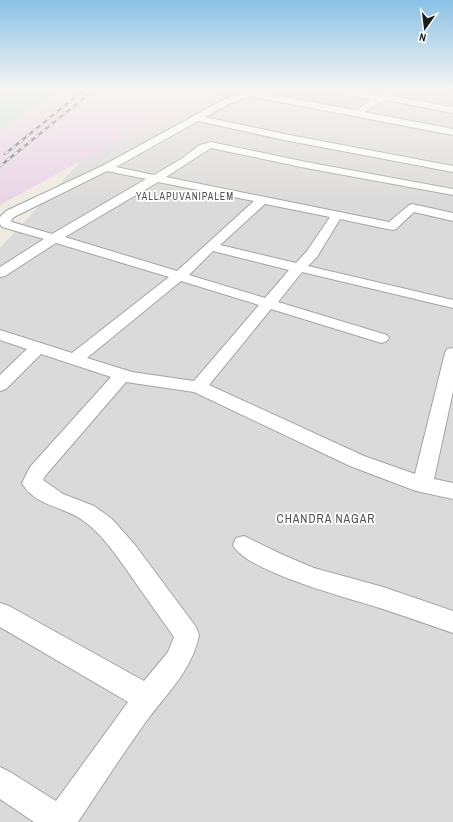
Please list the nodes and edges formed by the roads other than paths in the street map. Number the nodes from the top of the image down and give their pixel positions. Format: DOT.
graph roads {
  1 [pos="180,127"];
  2 [pos="240,127"];
  3 [pos="430,127"];
  4 [pos="439,129"];
  5 [pos="453,132"];
  6 [pos="106,168"];
  7 [pos="453,169"];
  8 [pos="155,179"];
  9 [pos="450,189"];
  10 [pos="262,200"];
  11 [pos="428,211"];
  12 [pos="337,215"];
  13 [pos="453,217"];
  14 [pos="54,238"];
  15 [pos="211,247"];
  16 [pos="298,268"];
  17 [pos="0,274"];
  18 [pos="179,276"];
  19 [pos="268,303"];
  20 [pos="453,304"];
  21 [pos="0,335"];
  22 [pos="381,338"];
  23 [pos="39,347"];
  24 [pos="453,353"];
  25 [pos="74,360"];
  26 [pos="122,375"];
  27 [pos="0,385"];
  28 [pos="198,387"];
  29 [pos="423,485"];
  30 [pos="453,491"];
  31 [pos="244,545"];
  32 [pos="0,614"];
  33 [pos="453,622"];
  34 [pos="147,698"];
  35 [pos="0,782"];
  36 [pos="60,822"];
  1 -- 6 [label="street"];
  2 -- 7 [label="street"];
  3 -- 4 [label="street"];
  4 -- 5 [label="street"];
  6 -- 8 [label="street"];
  6 -- 14 [label="street"];
  8 -- 9 [label="street"];
  8 -- 10 [label="street"];
  8 -- 14 [label="street"];
  9 -- 11 [label="street"];
  10 -- 12 [label="street"];
  10 -- 15 [label="street"];
  11 -- 12 [label="street"];
  11 -- 13 [label="street"];
  12 -- 16 [label="street"];
  14 -- 17 [label="street"];
  14 -- 18 [label="street"];
  15 -- 16 [label="street"];
  15 -- 18 [label="street"];
  16 -- 19 [label="street"];
  16 -- 20 [label="street"];
  18 -- 19 [label="street"];
  18 -- 25 [label="street"];
  19 -- 22 [label="street"];
  19 -- 28 [label="street"];
  21 -- 23 [label="street"];
  23 -- 25 [label="street"];
  23 -- 27 [label="street"];
  24 -- 29 [label="street"];
  25 -- 26 [label="street"];
  26 -- 28 [label="street"];
  26 -- 34 [label="street"];
  28 -- 29 [label="street"];
  29 -- 30 [label="street"];
  31 -- 33 [label="street"];
  32 -- 34 [label="street"];
  34 -- 36 [label="street"];
  35 -- 36 [label="street"];
}
